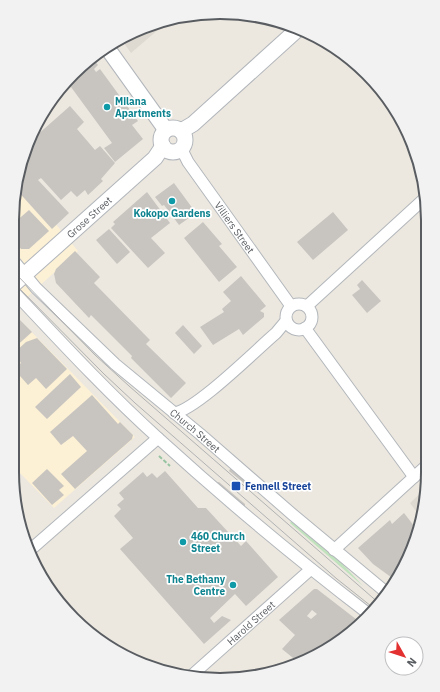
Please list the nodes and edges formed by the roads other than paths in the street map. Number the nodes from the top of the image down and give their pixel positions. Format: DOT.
graph roads {
  1 [pos="294,33"];
  2 [pos="110,52"];
  3 [pos="166,130"];
  4 [pos="181,131"];
  5 [pos="163,146"];
  6 [pos="181,148"];
  7 [pos="420,202"];
  8 [pos="19,268"];
  9 [pos="24,275"];
  10 [pos="19,280"];
  11 [pos="19,297"];
  12 [pos="291,306"];
  13 [pos="307,306"];
  14 [pos="286,321"];
  15 [pos="305,328"];
  16 [pos="174,413"];
  17 [pos="158,438"];
  18 [pos="421,471"];
  19 [pos="414,478"];
  20 [pos="33,547"];
  21 [pos="334,550"];
  22 [pos="311,569"];
  23 [pos="383,589"];
  24 [pos="365,611"];
  25 [pos="196,671"];
  1 -- 4 [label="street"];
  2 -- 3 [label="street"];
  3 -- 4 [label="street"];
  3 -- 5 [label="street"];
  4 -- 6 [label="street"];
  5 -- 6 [label="street"];
  5 -- 9 [label="street, Grose Street"];
  6 -- 12 [label="street, Villiers Street"];
  7 -- 13 [label="street"];
  8 -- 9 [label="street, Church Street"];
  9 -- 10 [label="street, Grose Street"];
  9 -- 16 [label="street, Church Street"];
  11 -- 17 [label="street"];
  12 -- 13 [label="street"];
  12 -- 14 [label="street"];
  13 -- 15 [label="street"];
  14 -- 15 [label="street"];
  14 -- 16 [label="street"];
  15 -- 19 [label="street"];
  16 -- 21 [label="street, Church Street"];
  17 -- 20 [label="street"];
  17 -- 22 [label="street"];
  18 -- 19 [label="street"];
  19 -- 21 [label="street"];
  21 -- 23 [label="street, Church Street"];
  22 -- 24 [label="street"];
  22 -- 25 [label="street, Harold Street"];
}
